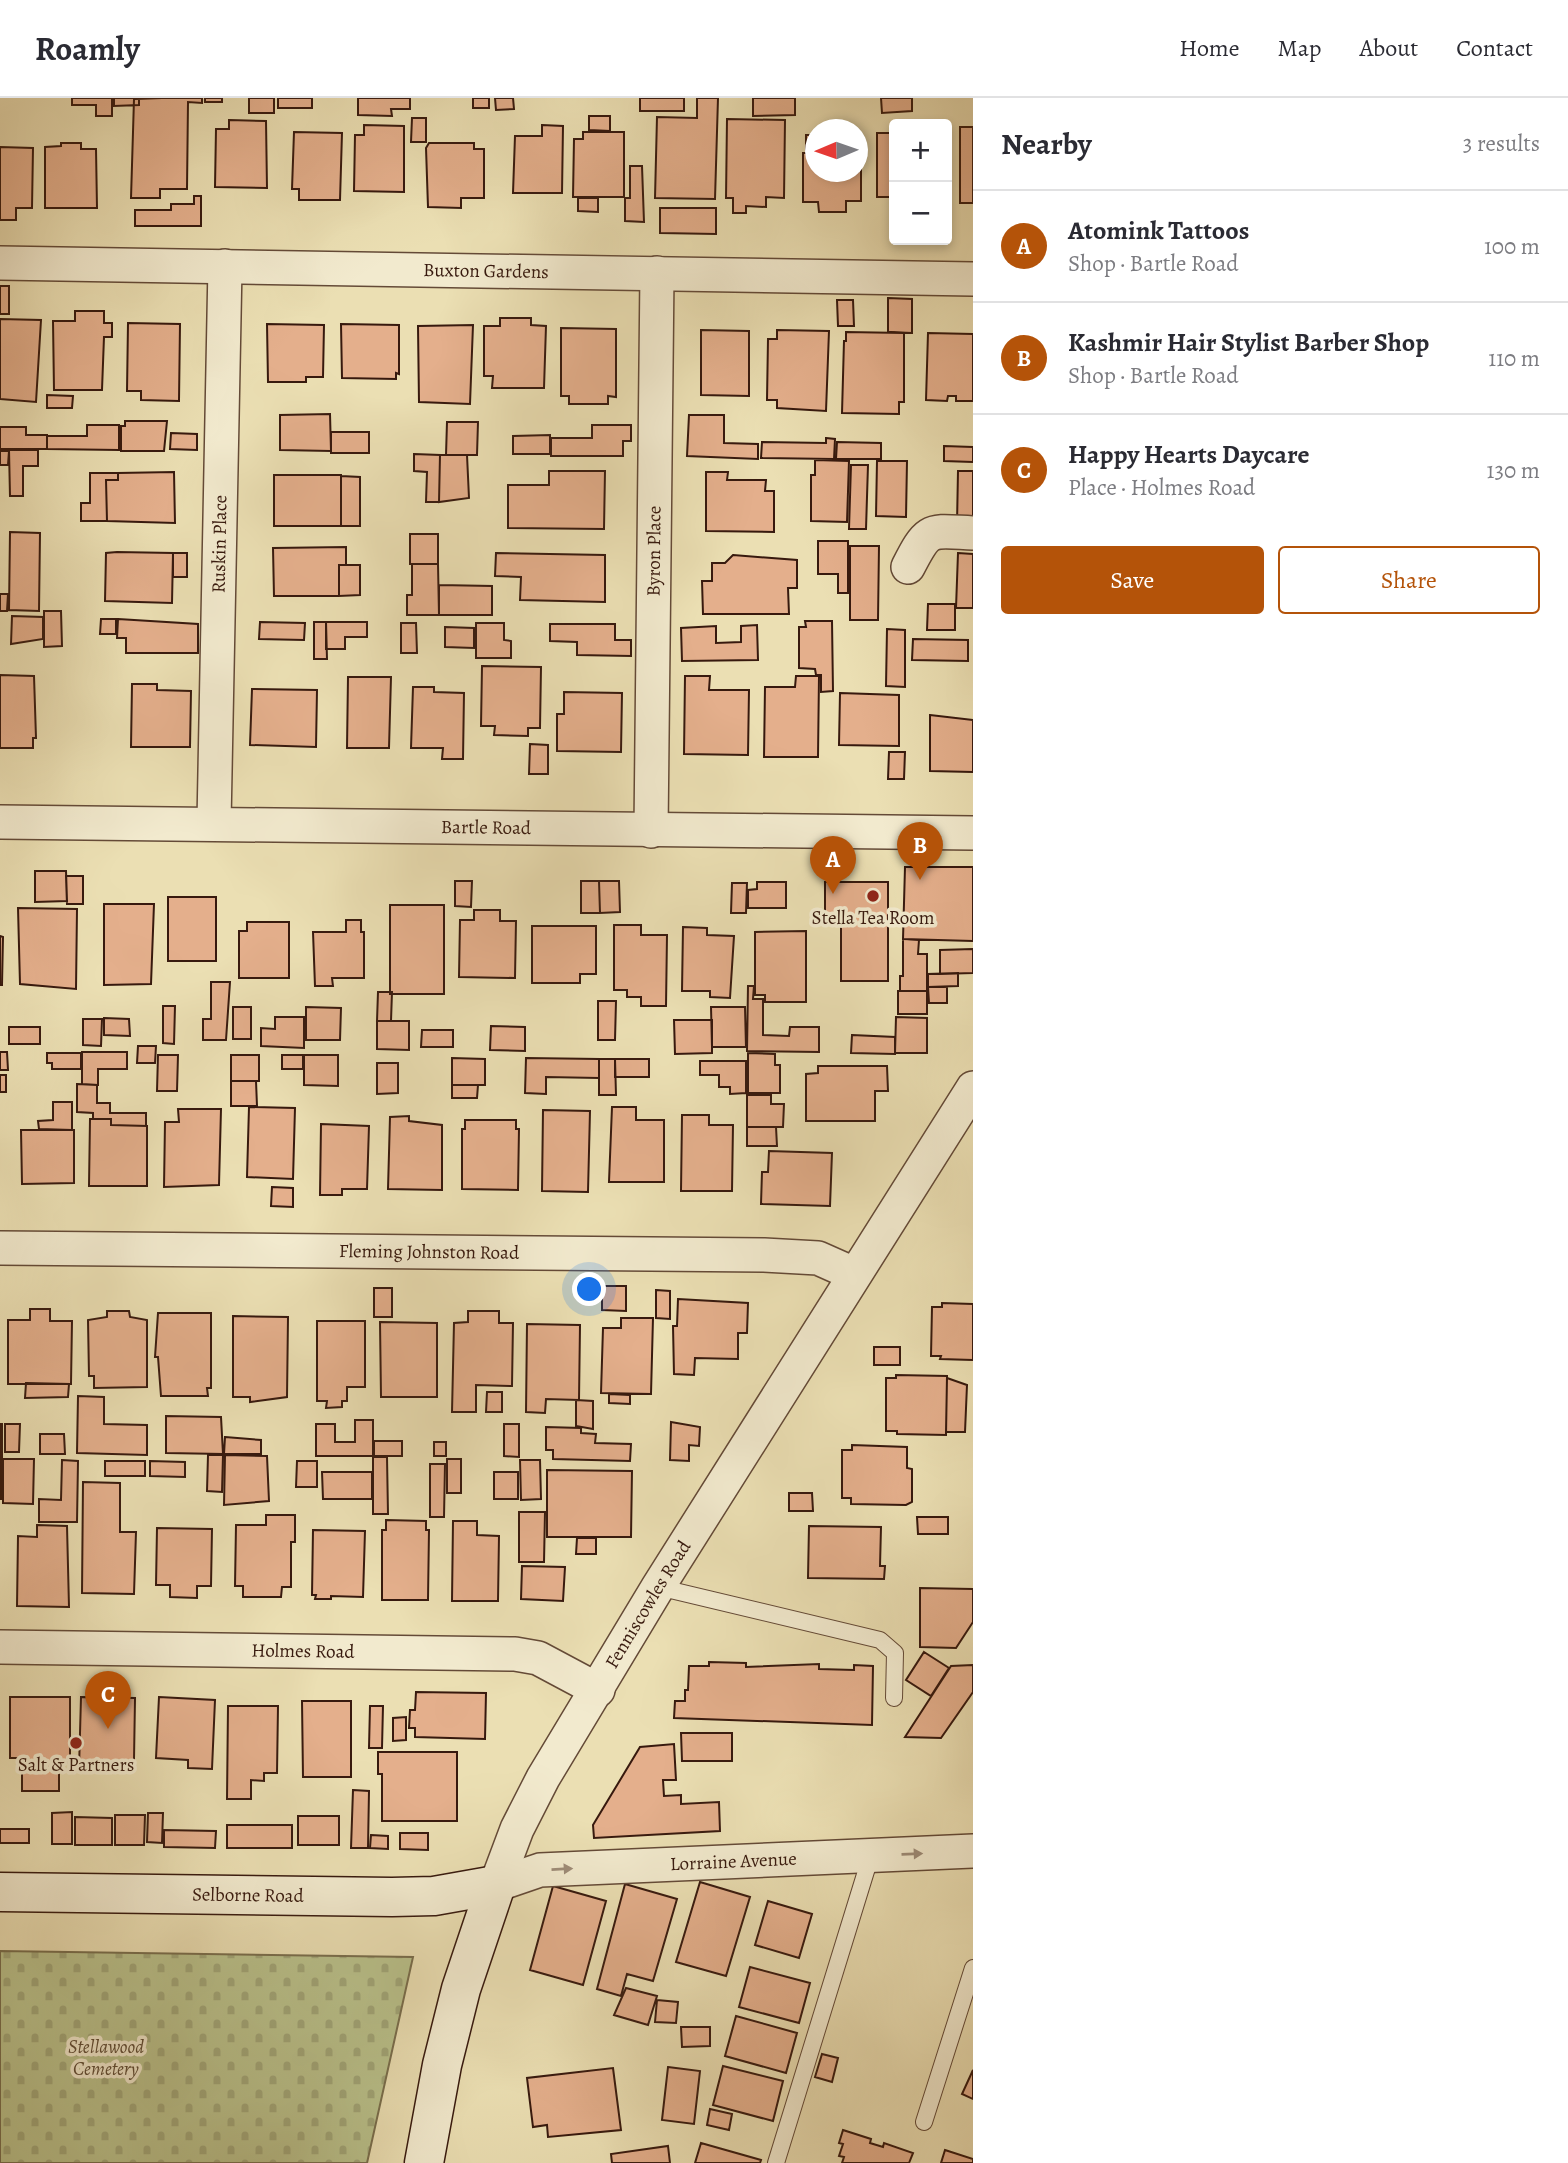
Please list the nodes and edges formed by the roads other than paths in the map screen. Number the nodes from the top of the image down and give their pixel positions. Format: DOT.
graph roads {
  1 [pos="0,263"];
  2 [pos="225,266"];
  3 [pos="657,273"];
  4 [pos="973,279"];
  5 [pos="973,533"];
  6 [pos="908,567"];
  7 [pos="0,822"];
  8 [pos="214,822"];
  9 [pos="651,831"];
  10 [pos="973,833"];
  11 [pos="973,1088"];
  12 [pos="0,1248"];
  13 [pos="854,1274"];
  14 [pos="658,1587"];
  15 [pos="0,1647"];
  16 [pos="598,1690"];
  17 [pos="894,1698"];
  18 [pos="973,1851"];
  19 [pos="871,1855"];
  20 [pos="496,1885"];
  21 [pos="0,1892"];
  22 [pos="973,1968"];
  23 [pos="924,2122"];
  24 [pos="424,2163"];
  25 [pos="776,2163"];
  1 -- 2 [label="street, Buxton Gardens"];
  2 -- 3 [label="street, Buxton Gardens"];
  2 -- 8 [label="street, Ruskin Place"];
  3 -- 4 [label="street, Buxton Gardens"];
  3 -- 9 [label="street, Byron Place"];
  5 -- 6 [label="street"];
  7 -- 8 [label="street, Bartle Road"];
  8 -- 9 [label="street, Bartle Road"];
  9 -- 10 [label="street, Bartle Road"];
  11 -- 13 [label="street, Fenniscowles Road"];
  12 -- 13 [label="street, Fleming Johnston Road"];
  13 -- 14 [label="street, Fenniscowles Road"];
  14 -- 16 [label="street, Fenniscowles Road"];
  14 -- 17 [label="lane"];
  15 -- 16 [label="street, Holmes Road"];
  16 -- 20 [label="street, Fenniscowles Road"];
  19 -- 18 [label="street, Lorraine Avenue, one-way"];
  20 -- 19 [label="street, Lorraine Avenue, one-way"];
  19 -- 25 [label="lane"];
  20 -- 21 [label="street, Selborne Road"];
  20 -- 24 [label="street, Fenniscowles Road"];
  22 -- 23 [label="lane"];
}
